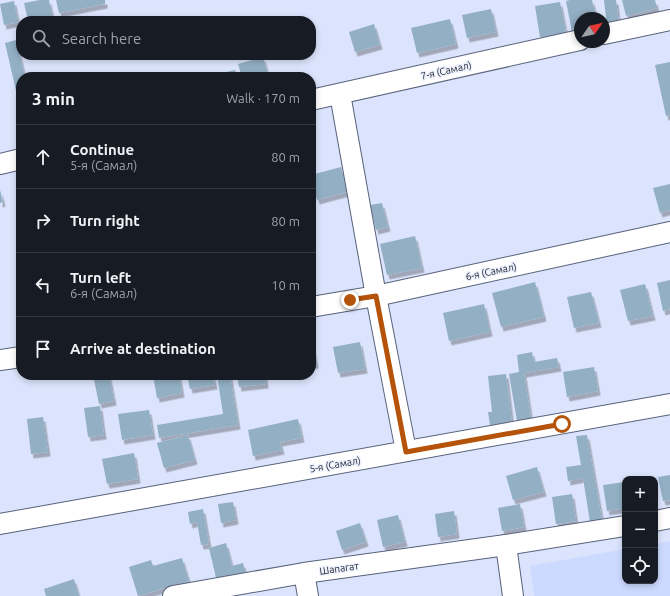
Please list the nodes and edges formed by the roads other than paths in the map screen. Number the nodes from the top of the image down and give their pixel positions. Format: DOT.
graph roads {
  1 [pos="670,20"];
  2 [pos="610,33"];
  3 [pos="574,41"];
  4 [pos="340,94"];
  5 [pos="316,99"];
  6 [pos="16,160"];
  7 [pos="0,164"];
  8 [pos="670,232"];
  9 [pos="376,296"];
  10 [pos="316,306"];
  11 [pos="16,357"];
  12 [pos="0,360"];
  13 [pos="670,404"];
  14 [pos="406,452"];
  15 [pos="670,518"];
  16 [pos="658,520"];
  17 [pos="0,524"];
  18 [pos="622,526"];
  19 [pos="506,545"];
  20 [pos="304,573"];
  21 [pos="173,596"];
  22 [pos="308,596"];
  23 [pos="513,596"];
  1 -- 2 [label="street"];
  3 -- 4 [label="street, 7-я (Самал)"];
  4 -- 5 [label="street, 7-я (Самал)"];
  4 -- 9 [label="street"];
  6 -- 7 [label="street"];
  8 -- 9 [label="street, 6-я (Самал)"];
  9 -- 10 [label="street, 6-я (Самал)"];
  9 -- 14 [label="street"];
  11 -- 12 [label="street"];
  13 -- 14 [label="street, 5-я (Самал)"];
  14 -- 17 [label="street, 5-я (Самал)"];
  15 -- 16 [label="street"];
  18 -- 19 [label="street, Шапагат"];
  19 -- 20 [label="street, Шапагат"];
  19 -- 23 [label="street"];
  20 -- 21 [label="street, Шапагат"];
  20 -- 22 [label="street"];
}
